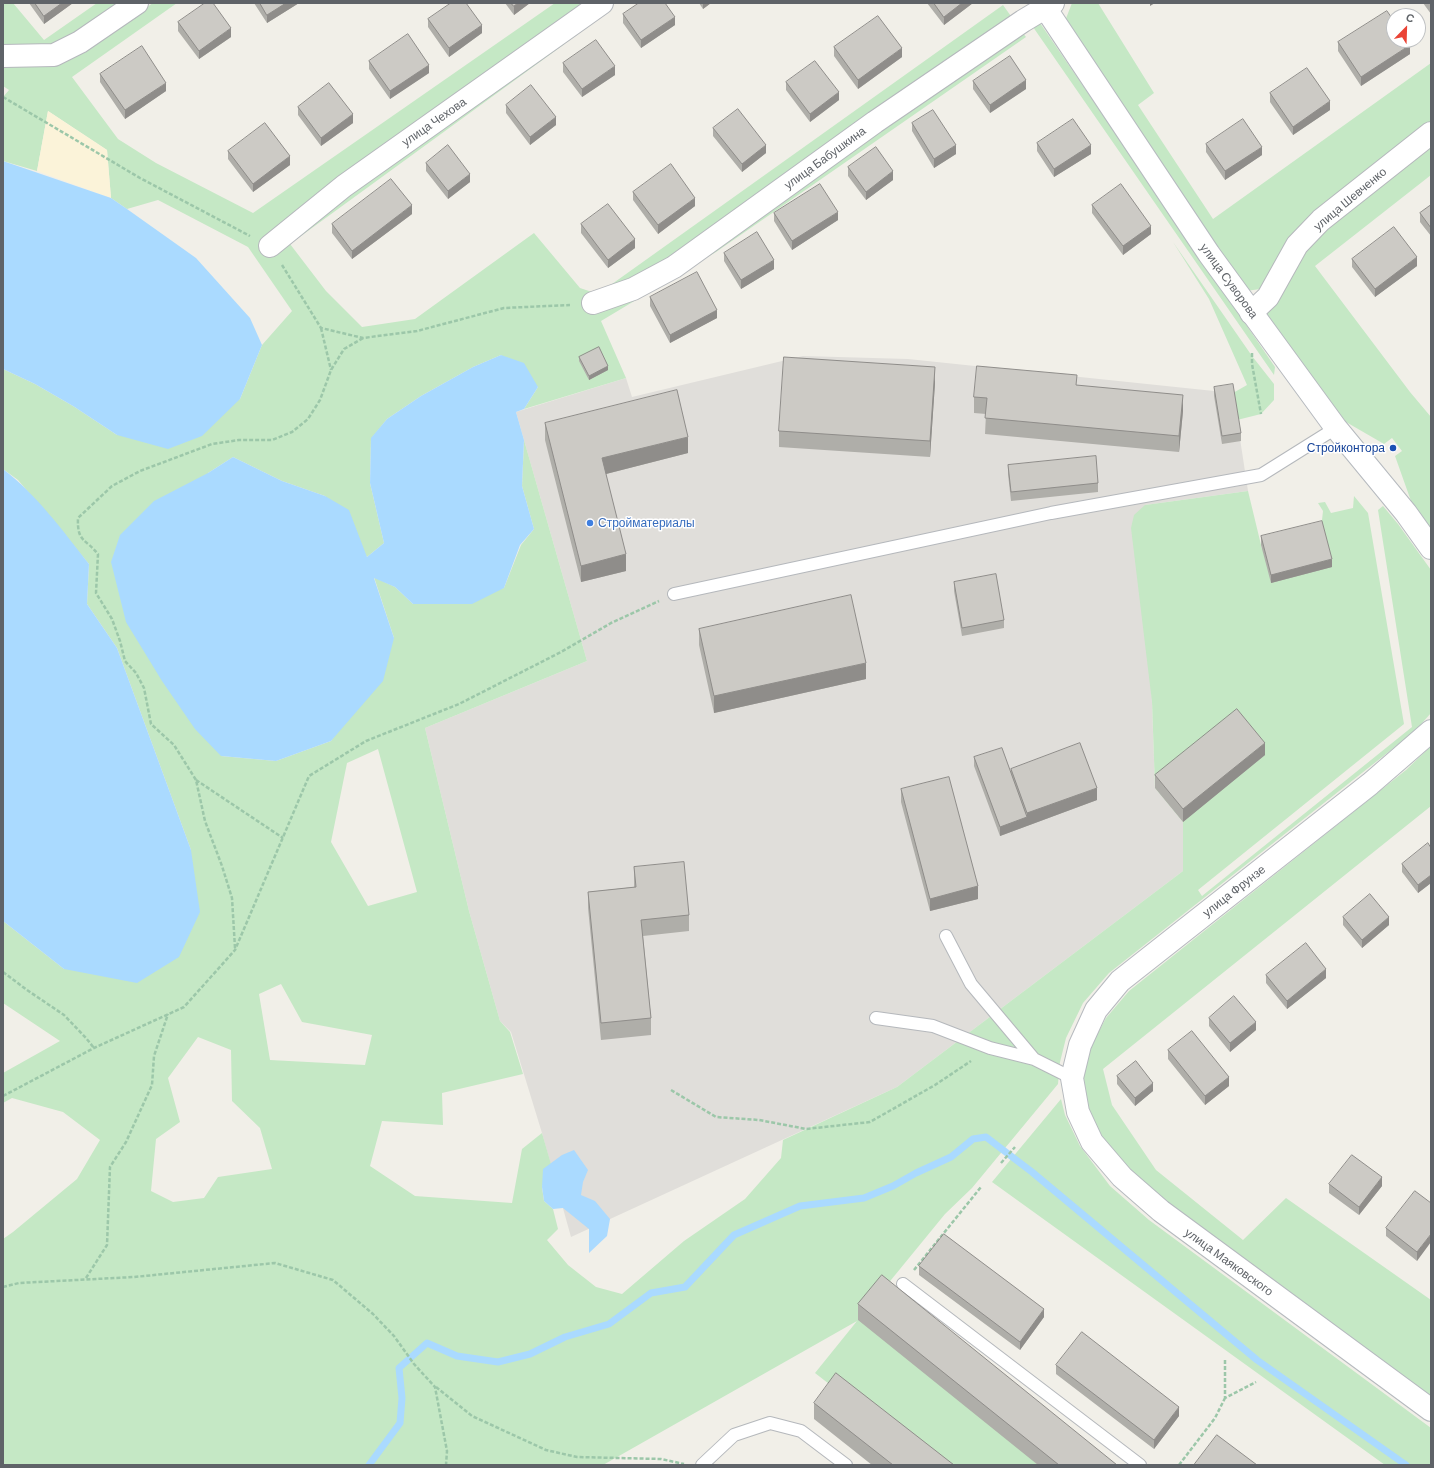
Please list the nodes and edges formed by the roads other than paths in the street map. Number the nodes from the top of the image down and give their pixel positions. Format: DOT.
graph roads {
  1 [pos="137,3"];
  2 [pos="602,3"];
  3 [pos="1047,5"];
  4 [pos="3,56"];
  5 [pos="1431,133"];
  6 [pos="270,246"];
  7 [pos="593,303"];
  8 [pos="1251,313"];
  9 [pos="1336,428"];
  10 [pos="1431,548"];
  11 [pos="674,594"];
  12 [pos="1431,730"];
  13 [pos="946,936"];
  14 [pos="876,1018"];
  15 [pos="1034,1060"];
  16 [pos="1072,1078"];
  17 [pos="903,1284"];
  18 [pos="1431,1410"];
  19 [pos="702,1465"];
  20 [pos="846,1465"];
  21 [pos="1140,1465"];
  1 -- 4 [label="main road"];
  2 -- 6 [label="main road, улица Чехова"];
  3 -- 7 [label="main road, улица Бабушкина"];
  3 -- 8 [label="main road, улица Суворова"];
  5 -- 8 [label="main road, улица Шевченко"];
  8 -- 9 [label="main road, улица Суворова"];
  9 -- 10 [label="main road, улица Суворова"];
  9 -- 11 [label="lane"];
  12 -- 16 [label="main road, улица Фрунзе"];
  13 -- 15 [label="lane"];
  14 -- 15 [label="lane"];
  15 -- 16 [label="lane"];
  16 -- 18 [label="main road, улица Маяковского"];
  17 -- 21 [label="lane"];
  19 -- 20 [label="lane"];
}
